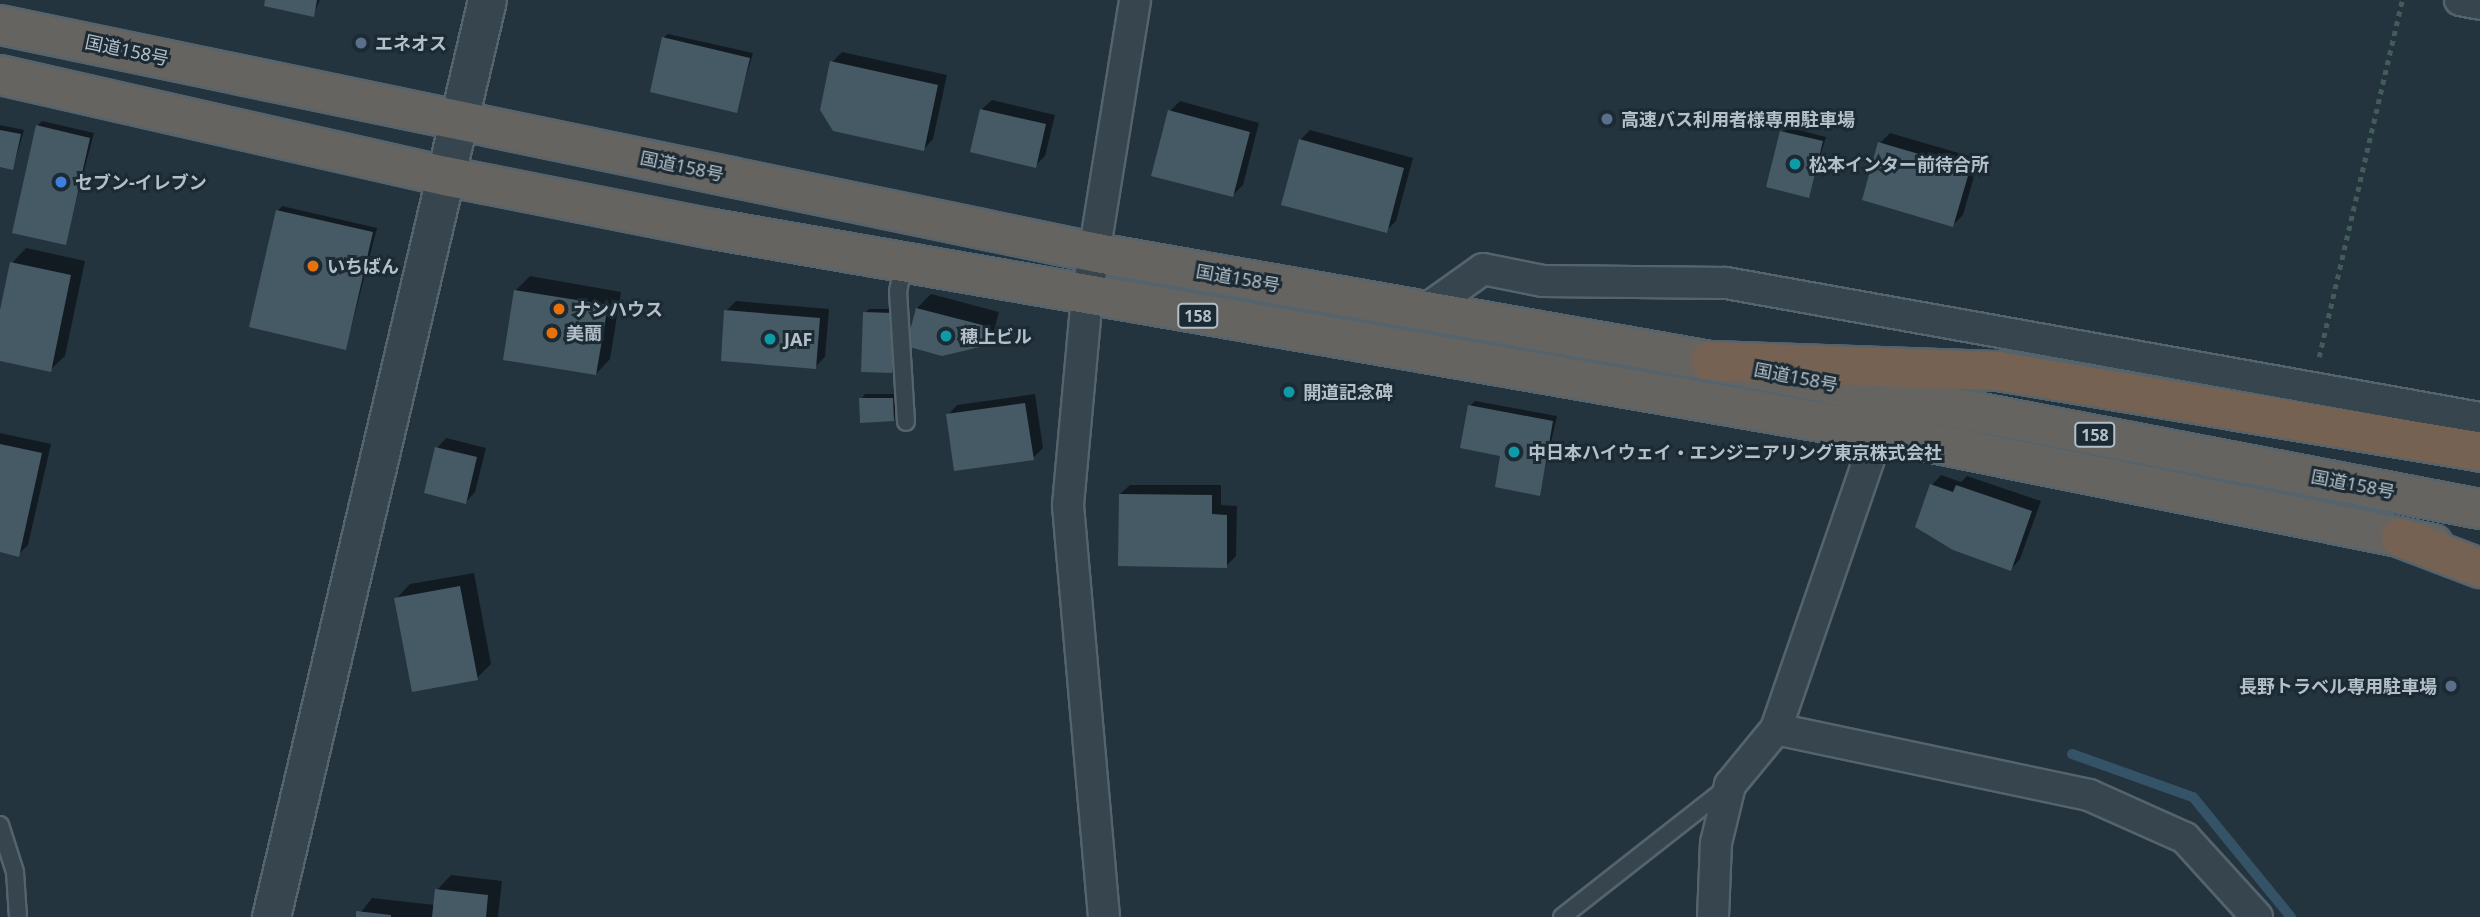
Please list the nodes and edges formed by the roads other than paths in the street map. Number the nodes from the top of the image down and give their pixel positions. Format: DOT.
graph roads {
  1 [pos="487,0"];
  2 [pos="1135,0"];
  3 [pos="2460,0"];
  4 [pos="2480,4"];
  5 [pos="0,25"];
  6 [pos="0,75"];
  7 [pos="457,120"];
  8 [pos="445,176"];
  9 [pos="1097,253"];
  10 [pos="904,259"];
  11 [pos="1087,296"];
  12 [pos="1424,310"];
  13 [pos="1710,360"];
  14 [pos="2480,418"];
  15 [pos="906,422"];
  16 [pos="1878,432"];
  17 [pos="2480,452"];
  18 [pos="2480,509"];
  19 [pos="2401,538"];
  20 [pos="2480,553"];
  21 [pos="2480,568"];
  22 [pos="1776,729"];
  23 [pos="1730,785"];
  24 [pos="0,825"];
  25 [pos="18,917"];
  26 [pos="271,917"];
  27 [pos="1104,917"];
  28 [pos="1562,917"];
  29 [pos="1713,917"];
  30 [pos="2257,917"];
  1 -- 7 [label="street"];
  2 -- 9 [label="street"];
  3 -- 4 [label="street"];
  5 -- 7 [label="highway, 国道158号 / 158"];
  6 -- 8 [label="highway, 158"];
  7 -- 8 [label="street"];
  7 -- 9 [label="highway, 国道158号 / 158"];
  8 -- 10 [label="highway, 158"];
  8 -- 26 [label="street"];
  9 -- 11 [label="street"];
  9 -- 12 [label="highway, 国道158号 / 158"];
  10 -- 11 [label="highway, 158"];
  10 -- 15 [label="lane"];
  11 -- 16 [label="highway, 158"];
  11 -- 27 [label="street"];
  12 -- 13 [label="highway, 国道158号 / 158"];
  12 -- 14 [label="street"];
  13 -- 17 [label="highway"];
  13 -- 18 [label="highway, 国道158号 / 158"];
  16 -- 19 [label="highway, 158"];
  16 -- 22 [label="street"];
  19 -- 20 [label="highway, 158"];
  19 -- 21 [label="highway"];
  22 -- 23 [label="street"];
  22 -- 30 [label="street"];
  23 -- 28 [label="lane"];
  23 -- 29 [label="street"];
  24 -- 25 [label="lane"];
}
